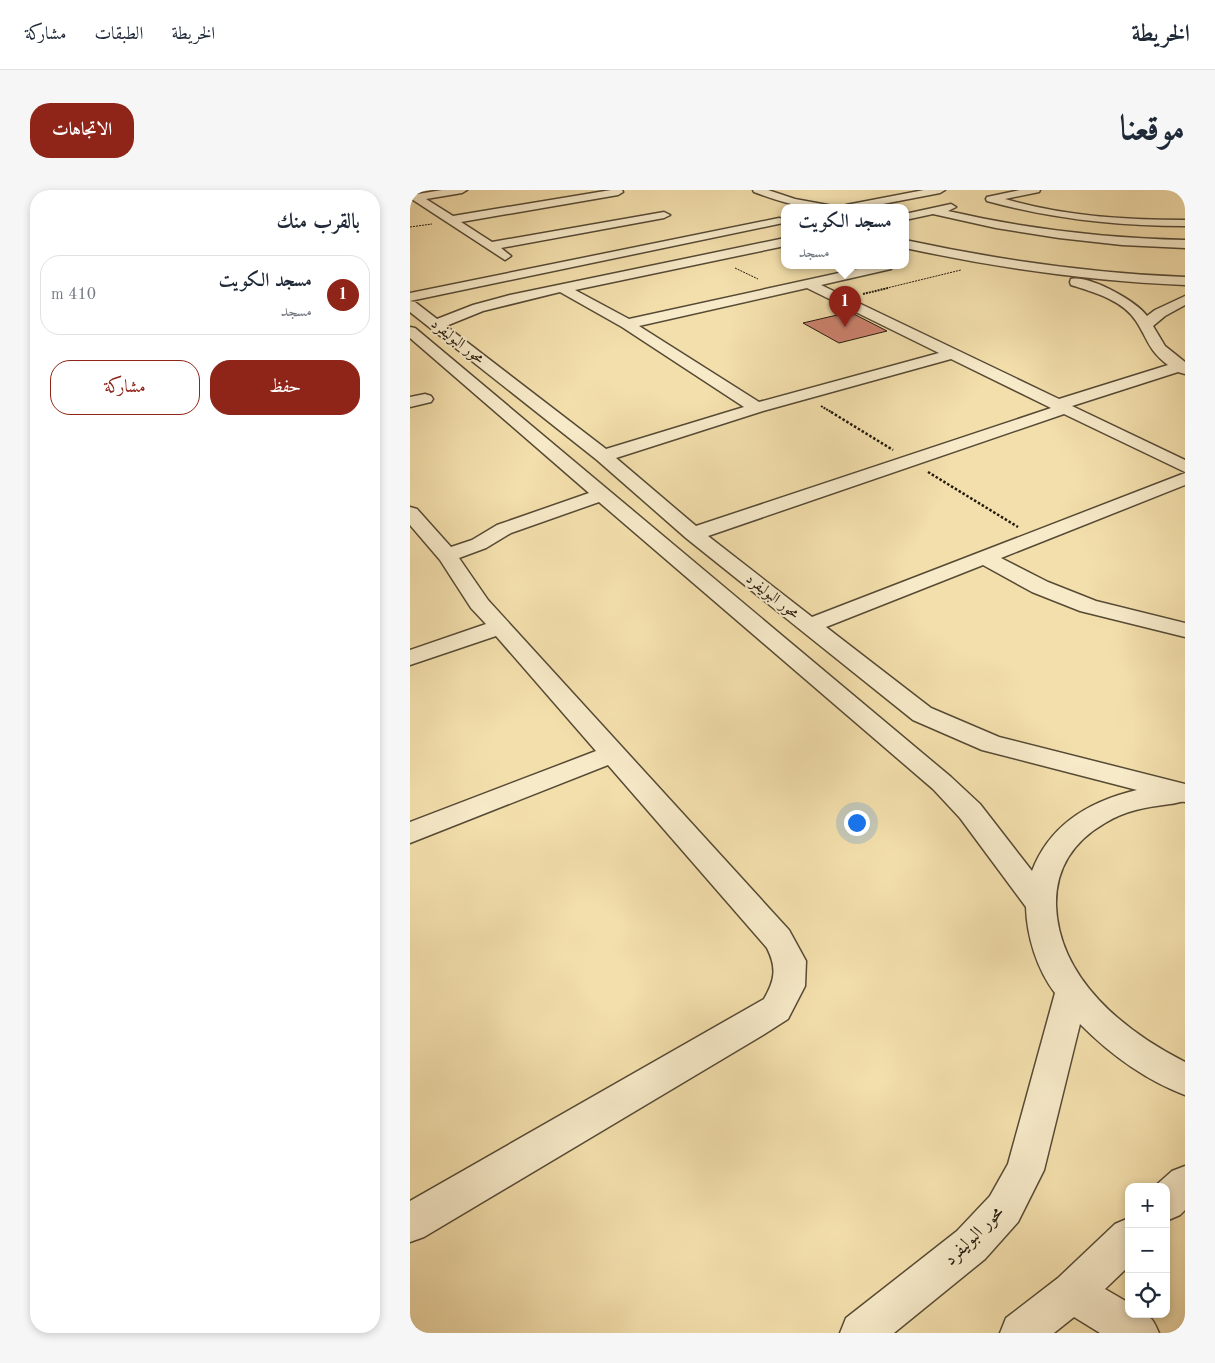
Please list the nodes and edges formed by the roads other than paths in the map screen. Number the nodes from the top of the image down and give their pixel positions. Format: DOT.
graph roads {
  1 [pos="462,190"];
  2 [pos="1035,190"];
  3 [pos="933,191"];
  4 [pos="619,193"];
  5 [pos="754,193"];
  6 [pos="413,195"];
  7 [pos="805,204"];
  8 [pos="866,204"];
  9 [pos="962,205"];
  10 [pos="649,207"];
  11 [pos="934,210"];
  12 [pos="781,214"];
  13 [pos="909,216"];
  14 [pos="452,220"];
  15 [pos="781,220"];
  16 [pos="1185,223"];
  17 [pos="690,228"];
  18 [pos="707,236"];
  19 [pos="781,243"];
  20 [pos="1185,244"];
  21 [pos="909,245"];
  22 [pos="490,246"];
  23 [pos="914,256"];
  24 [pos="873,269"];
  25 [pos="530,272"];
  26 [pos="1185,281"];
  27 [pos="1076,282"];
  28 [pos="808,283"];
  29 [pos="562,288"];
  30 [pos="1185,289"];
  31 [pos="410,297"];
  32 [pos="1185,300"];
  33 [pos="410,305"];
  34 [pos="627,324"];
  35 [pos="1146,324"];
  36 [pos="435,325"];
  37 [pos="410,331"];
  38 [pos="952,354"];
  39 [pos="1183,367"];
  40 [pos="1061,407"];
  41 [pos="757,408"];
  42 [pos="603,456"];
  43 [pos="1185,466"];
  44 [pos="1185,479"];
  45 [pos="603,494"];
  46 [pos="410,513"];
  47 [pos="693,534"];
  48 [pos="447,555"];
  49 [pos="984,557"];
  50 [pos="809,626"];
  51 [pos="500,627"];
  52 [pos="1185,630"];
  53 [pos="410,658"];
  54 [pos="612,754"];
  55 [pos="1185,794"];
  56 [pos="410,833"];
  57 [pos="1040,903"];
  58 [pos="1072,992"];
  59 [pos="1185,1079"];
  60 [pos="1185,1184"];
  61 [pos="1170,1198"];
  62 [pos="410,1223"];
  63 [pos="1125,1242"];
  64 [pos="1072,1292"];
  65 [pos="861,1333"];
  66 [pos="1022,1333"];
  67 [pos="1138,1333"];
  1 -- 6 [label="street"];
  2 -- 16 [label="street"];
  3 -- 8 [label="street"];
  4 -- 14 [label="street"];
  5 -- 7 [label="street"];
  5 -- 12 [label="street"];
  6 -- 14 [label="street"];
  9 -- 11 [label="street"];
  10 -- 22 [label="street"];
  11 -- 13 [label="street"];
  11 -- 20 [label="street"];
  14 -- 22 [label="street"];
  15 -- 18 [label="street"];
  17 -- 18 [label="street"];
  18 -- 25 [label="street"];
  19 -- 29 [label="street"];
  21 -- 26 [label="street"];
  22 -- 25 [label="street"];
  23 -- 27 [label="street"];
  24 -- 28 [label="street"];
  25 -- 31 [label="street"];
  27 -- 30 [label="street"];
  27 -- 35 [label="street"];
  28 -- 34 [label="street"];
  28 -- 38 [label="street"];
  29 -- 34 [label="street"];
  29 -- 36 [label="street"];
  32 -- 35 [label="street"];
  33 -- 36 [label="street, محور البوليفرد"];
  34 -- 41 [label="street"];
  35 -- 39 [label="street"];
  36 -- 42 [label="street, محور البوليفرد"];
  37 -- 45 [label="street, محور البوليفرد"];
  38 -- 40 [label="street"];
  38 -- 41 [label="street"];
  39 -- 40 [label="street"];
  40 -- 43 [label="street"];
  40 -- 47 [label="street"];
  41 -- 42 [label="street"];
  42 -- 47 [label="street, محور البوليفرد"];
  44 -- 49 [label="street"];
  45 -- 48 [label="street"];
  45 -- 57 [label="street, محور البوليفرد"];
  46 -- 48 [label="street"];
  47 -- 50 [label="street, محور البوليفرد"];
  48 -- 51 [label="street"];
  49 -- 50 [label="street"];
  49 -- 52 [label="street"];
  50 -- 55 [label="street, محور البوليفرد"];
  51 -- 53 [label="street"];
  51 -- 54 [label="street"];
  54 -- 56 [label="street"];
  54 -- 62 [label="street"];
  55 -- 57 [label="street"];
  57 -- 58 [label="street"];
  58 -- 59 [label="street"];
  58 -- 65 [label="street, محور البوليفرد"];
  60 -- 61 [label="street"];
  63 -- 64 [label="street"];
  64 -- 66 [label="street"];
  64 -- 67 [label="street"];
}
